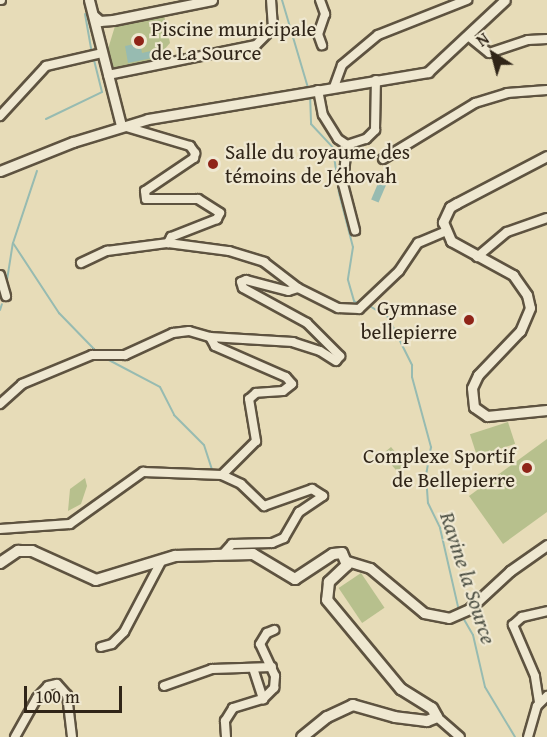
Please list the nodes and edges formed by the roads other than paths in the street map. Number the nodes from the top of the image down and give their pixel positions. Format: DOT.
graph roads {
  1 [pos="89,0"];
  2 [pos="212,0"];
  3 [pos="271,0"];
  4 [pos="320,0"];
  5 [pos="466,0"];
  6 [pos="505,0"];
  7 [pos="94,16"];
  8 [pos="113,20"];
  9 [pos="100,28"];
  10 [pos="468,36"];
  11 [pos="547,39"];
  12 [pos="322,45"];
  13 [pos="102,53"];
  14 [pos="108,75"];
  15 [pos="376,80"];
  16 [pos="334,87"];
  17 [pos="316,90"];
  18 [pos="547,90"];
  19 [pos="0,116"];
  20 [pos="121,126"];
  21 [pos="347,145"];
  22 [pos="547,156"];
  23 [pos="383,159"];
  24 [pos="0,171"];
  25 [pos="547,218"];
  26 [pos="355,230"];
  27 [pos="444,232"];
  28 [pos="168,243"];
  29 [pos="477,257"];
  30 [pos="81,263"];
  31 [pos="0,275"];
  32 [pos="297,288"];
  33 [pos="6,296"];
  34 [pos="210,337"];
  35 [pos="0,404"];
  36 [pos="547,410"];
  37 [pos="222,475"];
  38 [pos="0,529"];
  39 [pos="547,545"];
  40 [pos="223,554"];
  41 [pos="162,560"];
  42 [pos="347,561"];
  43 [pos="0,563"];
  44 [pos="547,611"];
  45 [pos="274,630"];
  46 [pos="101,647"];
  47 [pos="272,667"];
  48 [pos="253,668"];
  49 [pos="164,686"];
  50 [pos="547,696"];
  51 [pos="263,699"];
  52 [pos="539,702"];
  53 [pos="437,717"];
  54 [pos="15,737"];
  55 [pos="72,737"];
  56 [pos="226,737"];
  57 [pos="302,737"];
  58 [pos="460,737"];
  59 [pos="528,737"];
  1 -- 7 [label="street"];
  2 -- 8 [label="street"];
  3 -- 14 [label="street"];
  4 -- 12 [label="street"];
  5 -- 16 [label="street"];
  6 -- 10 [label="street"];
  7 -- 8 [label="street"];
  7 -- 9 [label="street"];
  8 -- 9 [label="street"];
  9 -- 13 [label="street"];
  10 -- 11 [label="street"];
  10 -- 15 [label="street"];
  13 -- 14 [label="street"];
  13 -- 19 [label="street"];
  14 -- 20 [label="street"];
  15 -- 16 [label="street"];
  15 -- 21 [label="street"];
  16 -- 17 [label="street"];
  17 -- 20 [label="street"];
  17 -- 21 [label="street"];
  18 -- 23 [label="street"];
  20 -- 24 [label="street"];
  20 -- 28 [label="street"];
  21 -- 26 [label="street"];
  22 -- 27 [label="street"];
  25 -- 29 [label="street"];
  27 -- 29 [label="street"];
  27 -- 32 [label="street"];
  28 -- 30 [label="street"];
  28 -- 32 [label="street"];
  29 -- 36 [label="street"];
  31 -- 33 [label="street"];
  32 -- 34 [label="street"];
  34 -- 35 [label="street"];
  34 -- 37 [label="street"];
  37 -- 38 [label="street"];
  37 -- 40 [label="street"];
  39 -- 42 [label="street"];
  40 -- 41 [label="main road"];
  40 -- 42 [label="main road"];
  41 -- 43 [label="main road"];
  41 -- 46 [label="street"];
  42 -- 53 [label="main road"];
  44 -- 52 [label="street"];
  45 -- 47 [label="street"];
  47 -- 48 [label="street"];
  47 -- 51 [label="street"];
  48 -- 49 [label="street"];
  48 -- 51 [label="street"];
  50 -- 52 [label="street"];
  51 -- 56 [label="street"];
  52 -- 59 [label="street"];
  53 -- 57 [label="main road"];
  53 -- 58 [label="street"];
  54 -- 55 [label="street"];
}
